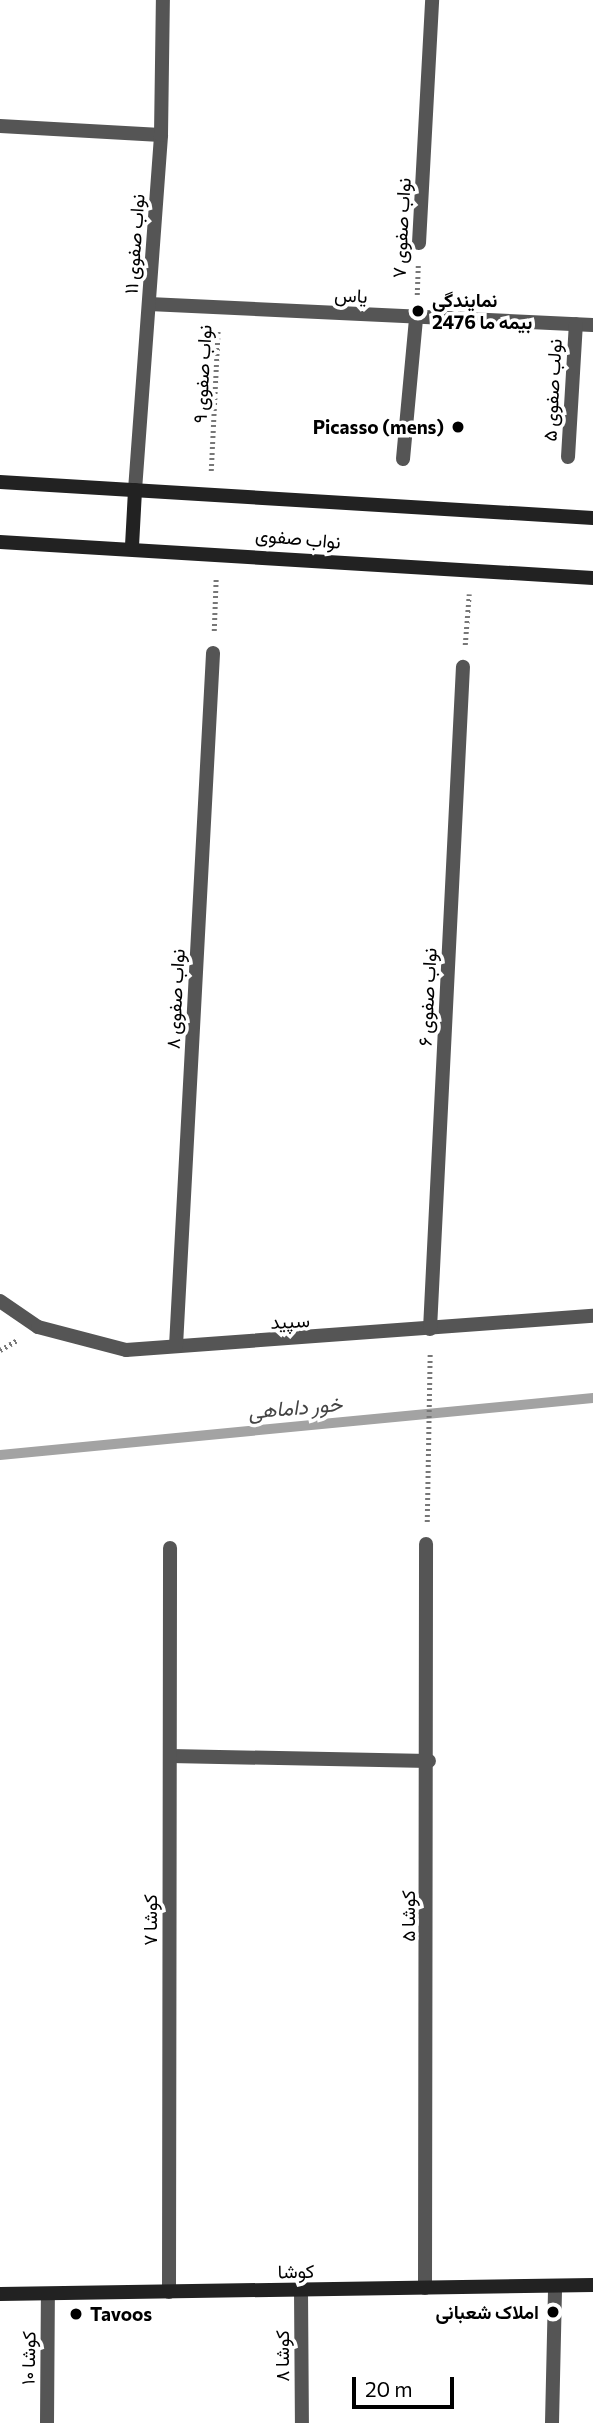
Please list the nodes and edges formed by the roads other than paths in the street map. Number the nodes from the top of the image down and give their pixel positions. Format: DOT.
graph roads {
  1 [pos="163,0"];
  2 [pos="432,0"];
  3 [pos="0,126"];
  4 [pos="161,135"];
  5 [pos="419,243"];
  6 [pos="149,304"];
  7 [pos="415,318"];
  8 [pos="576,324"];
  9 [pos="593,326"];
  10 [pos="568,457"];
  11 [pos="403,459"];
  12 [pos="0,482"];
  13 [pos="135,490"];
  14 [pos="593,518"];
  15 [pos="0,542"];
  16 [pos="132,545"];
  17 [pos="593,578"];
  18 [pos="213,653"];
  19 [pos="463,667"];
  20 [pos="0,1301"];
  21 [pos="593,1316"];
  22 [pos="430,1329"];
  23 [pos="176,1346"];
  24 [pos="426,1544"];
  25 [pos="170,1548"];
  26 [pos="170,1756"];
  27 [pos="429,1761"];
  28 [pos="593,2285"];
  29 [pos="555,2286"];
  30 [pos="425,2288"];
  31 [pos="301,2290"];
  32 [pos="169,2292"];
  33 [pos="0,2294"];
  34 [pos="48,2294"];
  35 [pos="47,2423"];
  36 [pos="302,2423"];
  37 [pos="552,2423"];
  1 -- 4 [label="street, نواب صفوی ۱۱"];
  2 -- 5 [label="street, نواب صفوی ۷"];
  3 -- 4 [label="street"];
  4 -- 6 [label="street, نواب صفوی ۱۱"];
  6 -- 7 [label="street, یاس"];
  6 -- 13 [label="street, نواب صفوی ۱۱"];
  7 -- 8 [label="street, یاس"];
  7 -- 11 [label="street"];
  8 -- 9 [label="street, یاس"];
  8 -- 10 [label="street, نولب صفوی ۵"];
  12 -- 13 [label="street, نواب صفوی"];
  13 -- 14 [label="street, نواب صفوی"];
  13 -- 16 [label="street"];
  15 -- 16 [label="street, نواب صفوی"];
  16 -- 17 [label="street, نواب صفوی"];
  18 -- 23 [label="street, نواب صفوی ۸"];
  19 -- 22 [label="street, نواب صفوی ۶"];
  20 -- 23 [label="street, سپید"];
  21 -- 22 [label="street, سپید"];
  22 -- 23 [label="street, سپید"];
  24 -- 27 [label="street, کوشا ۵"];
  25 -- 26 [label="street, کوشا ۷"];
  26 -- 27 [label="street"];
  26 -- 32 [label="street, کوشا ۷"];
  27 -- 30 [label="street, کوشا ۵"];
  28 -- 29 [label="street, کوشا"];
  29 -- 30 [label="street, کوشا"];
  29 -- 37 [label="street"];
  30 -- 31 [label="street, کوشا"];
  31 -- 32 [label="street, کوشا"];
  31 -- 36 [label="street, کوشا ۸"];
  32 -- 34 [label="street, کوشا"];
  33 -- 34 [label="street, کوشا"];
  34 -- 35 [label="street, کوشا ۱۰"];
}
